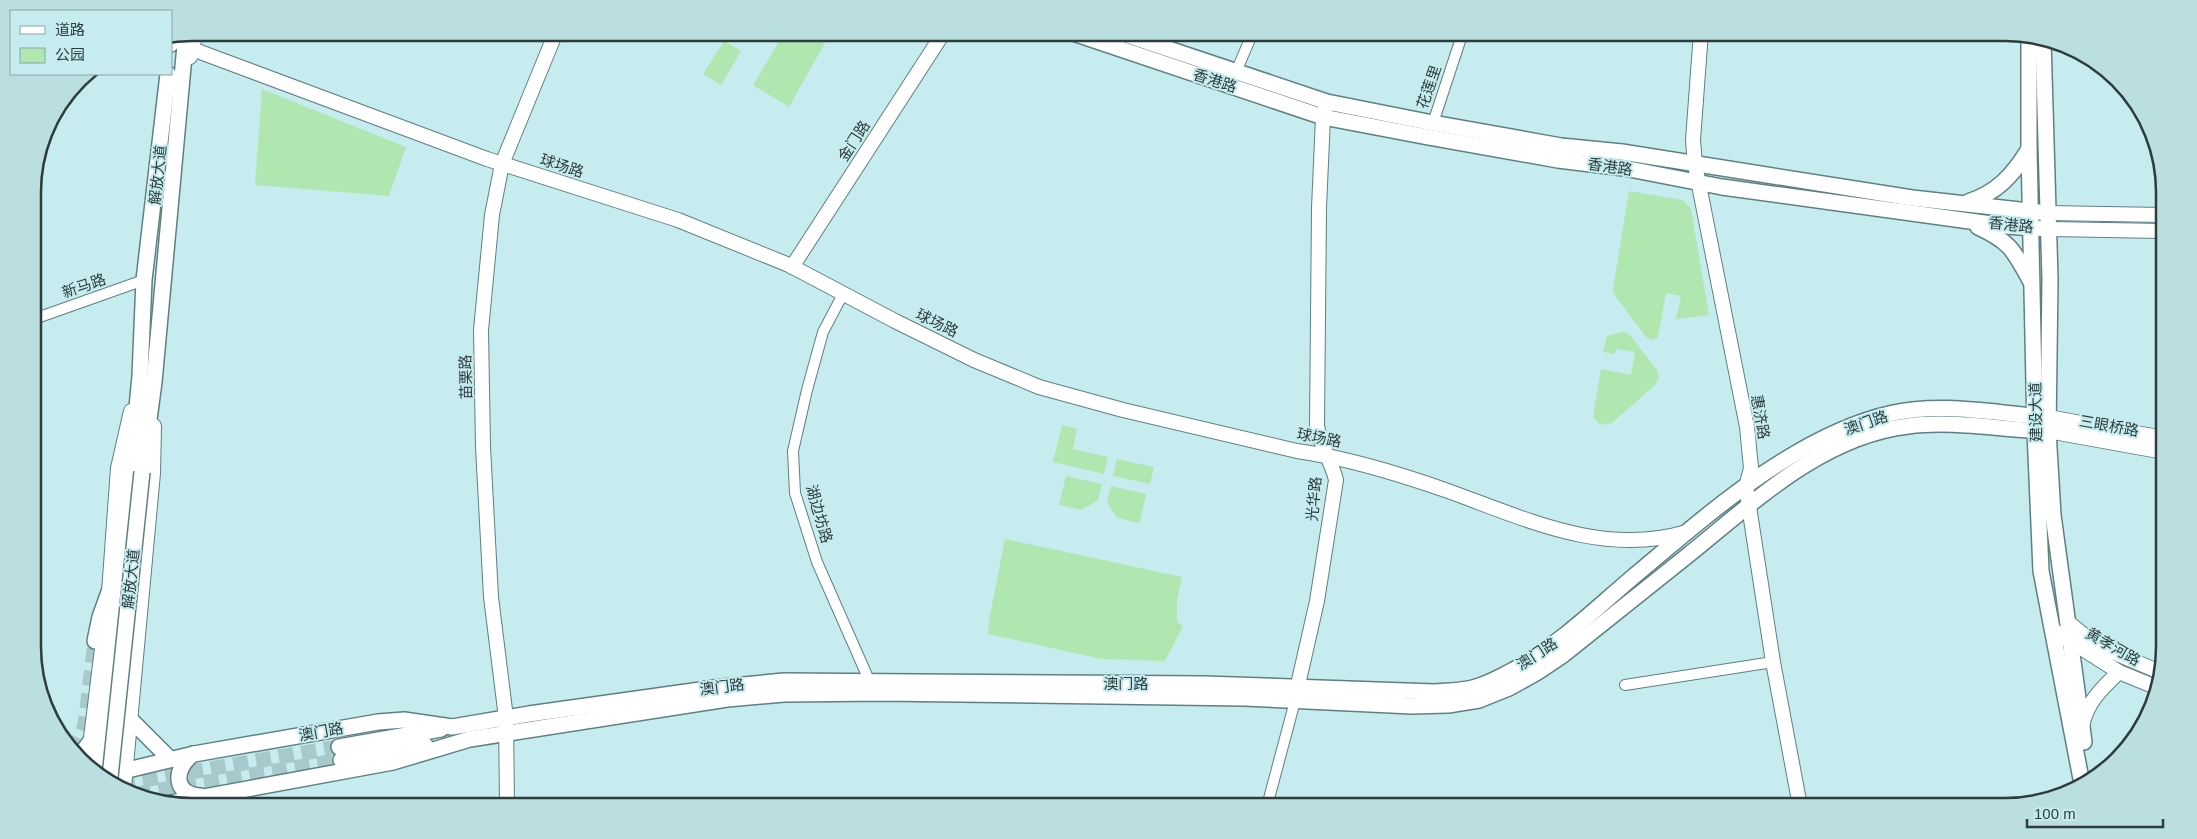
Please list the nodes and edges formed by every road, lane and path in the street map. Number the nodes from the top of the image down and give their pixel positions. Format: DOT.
graph roads {
  1 [pos="194,41"];
  2 [pos="552,41"];
  3 [pos="938,41"];
  4 [pos="1100,41"];
  5 [pos="1145,41"];
  6 [pos="1249,41"];
  7 [pos="1460,41"];
  8 [pos="1700,41"];
  9 [pos="184,42"];
  10 [pos="2029,44"];
  11 [pos="2043,46"];
  12 [pos="192,50"];
  13 [pos="1236,72"];
  14 [pos="167,75"];
  15 [pos="173,96"];
  16 [pos="1325,109"];
  17 [pos="1433,123"];
  18 [pos="2029,149"];
  19 [pos="502,164"];
  20 [pos="1695,165"];
  21 [pos="1698,182"];
  22 [pos="1966,203"];
  23 [pos="2031,211"];
  24 [pos="2048,213"];
  25 [pos="2156,215"];
  26 [pos="1963,220"];
  27 [pos="2031,228"];
  28 [pos="2048,229"];
  29 [pos="2156,231"];
  30 [pos="792,267"];
  31 [pos="144,280"];
  32 [pos="2033,286"];
  33 [pos="843,294"];
  34 [pos="42,316"];
  35 [pos="140,376"];
  36 [pos="154,382"];
  37 [pos="2041,424"];
  38 [pos="2156,437"];
  39 [pos="2156,450"];
  40 [pos="1325,455"];
  41 [pos="137,471"];
  42 [pos="1746,487"];
  43 [pos="1750,504"];
  44 [pos="1690,531"];
  45 [pos="109,592"];
  46 [pos="2069,623"];
  47 [pos="2053,630"];
  48 [pos="95,641"];
  49 [pos="2072,642"];
  50 [pos="1773,662"];
  51 [pos="2154,669"];
  52 [pos="2119,672"];
  53 [pos="869,680"];
  54 [pos="1625,685"];
  55 [pos="2151,685"];
  56 [pos="1296,694"];
  57 [pos="130,719"];
  58 [pos="506,725"];
  59 [pos="452,727"];
  60 [pos="2082,728"];
  61 [pos="470,739"];
  62 [pos="90,742"];
  63 [pos="84,751"];
  64 [pos="194,754"];
  65 [pos="89,756"];
  66 [pos="170,759"];
  67 [pos="99,764"];
  68 [pos="125,770"];
  69 [pos="2088,772"];
  70 [pos="110,773"];
  71 [pos="111,774"];
  72 [pos="2081,777"];
  73 [pos="124,781"];
  74 [pos="208,796"];
  75 [pos="1269,797"];
  76 [pos="1798,797"];
  77 [pos="198,798"];
  78 [pos="507,798"];
  1 -- 12 [label="street, 解放大道"];
  2 -- 19 [label="street, 苗栗路"];
  3 -- 30 [label="street, 金门路"];
  4 -- 16 [label="main road, 香港路"];
  5 -- 13 [label="main road, 香港路"];
  6 -- 13 [label="street"];
  7 -- 17 [label="street, 花莲里"];
  8 -- 20 [label="street, 惠济路"];
  9 -- 15 [label="main road, 解放大道"];
  10 -- 18 [label="main road, 建设大道"];
  11 -- 24 [label="main road, 建设大道"];
  12 -- 15 [label="street, 解放大道"];
  12 -- 19 [label="street, 球场路"];
  13 -- 16 [label="main road, 香港路"];
  14 -- 15 [label="main road, 解放大道"];
  15 -- 31 [label="main road, 解放大道"];
  15 -- 36 [label="main road, 解放大道"];
  16 -- 17 [label="main road, 香港路"];
  16 -- 21 [label="main road, 香港路"];
  16 -- 40 [label="street, 光华路"];
  17 -- 20 [label="main road, 香港路"];
  18 -- 22 [label="main road"];
  18 -- 23 [label="main road, 建设大道"];
  19 -- 30 [label="street, 球场路"];
  19 -- 58 [label="street, 苗栗路"];
  20 -- 21 [label="street, 惠济路"];
  20 -- 22 [label="main road, 香港路"];
  21 -- 26 [label="main road, 香港路"];
  21 -- 42 [label="street, 惠济路"];
  22 -- 23 [label="main road, 香港路"];
  23 -- 24 [label="main road, 香港路"];
  23 -- 27 [label="main road, 建设大道"];
  24 -- 25 [label="street, 香港路"];
  24 -- 28 [label="main road, 建设大道"];
  26 -- 27 [label="main road, 香港路"];
  26 -- 32 [label="main road"];
  27 -- 28 [label="main road, 香港路"];
  27 -- 32 [label="main road, 建设大道"];
  28 -- 29 [label="street, 香港路"];
  28 -- 37 [label="main road, 建设大道"];
  30 -- 33 [label="street, 球场路"];
  31 -- 34 [label="street, 新马路"];
  31 -- 35 [label="main road, 解放大道"];
  32 -- 37 [label="main road, 建设大道"];
  33 -- 40 [label="street, 球场路"];
  33 -- 53 [label="street, 湖边坊路"];
  35 -- 41 [label="main road, 解放大道"];
  35 -- 45 [label="street, 解放大道"];
  36 -- 41 [label="main road, 解放大道"];
  36 -- 57 [label="street, 解放大道"];
  37 -- 38 [label="street, 三眼桥路"];
  37 -- 39 [label="street, 三眼桥路"];
  37 -- 42 [label="main road, 澳门路"];
  37 -- 43 [label="main road, 澳门路"];
  37 -- 46 [label="main road, 建设大道"];
  37 -- 47 [label="main road, 建设大道"];
  40 -- 44 [label="street, 球场路"];
  40 -- 56 [label="street, 光华路"];
  41 -- 67 [label="main road, 解放大道"];
  41 -- 70 [label="main road, 解放大道, bridge"];
  42 -- 43 [label="street, 惠济路"];
  42 -- 44 [label="main road, 澳门路"];
  43 -- 50 [label="street, 惠济路"];
  43 -- 56 [label="main road, 澳门路"];
  44 -- 56 [label="main road, 澳门路"];
  45 -- 48 [label="main road"];
  45 -- 62 [label="street, 解放大道"];
  46 -- 49 [label="main road, 建设大道"];
  46 -- 51 [label="street, 黄孝河路"];
  47 -- 49 [label="street, 黄孝河路"];
  47 -- 72 [label="main road, 建设大道"];
  49 -- 52 [label="street, 黄孝河路"];
  49 -- 60 [label="main road, 建设大道"];
  50 -- 54 [label="street"];
  50 -- 76 [label="street, 惠济路"];
  52 -- 55 [label="street, 黄孝河路"];
  52 -- 60 [label="street"];
  53 -- 56 [label="main road, 澳门路"];
  53 -- 58 [label="main road, 澳门路"];
  56 -- 58 [label="main road, 澳门路"];
  56 -- 75 [label="street, 光华路"];
  57 -- 66 [label="main road"];
  57 -- 68 [label="street, 解放大道"];
  58 -- 59 [label="main road, 澳门路"];
  58 -- 61 [label="main road, 澳门路"];
  58 -- 78 [label="street, 苗栗路"];
  59 -- 61 [label="main road"];
  59 -- 64 [label="main road, 澳门路"];
  60 -- 69 [label="main road, 建设大道"];
  61 -- 74 [label="main road, 澳门路"];
  62 -- 63 [label="main road"];
  62 -- 65 [label="street, 解放大道"];
  64 -- 66 [label="main road, 澳门路"];
  64 -- 74 [label="main road"];
  66 -- 68 [label="main road, 澳门路"];
  68 -- 71 [label="main road, 澳门路"];
  68 -- 73 [label="street, 解放大道"];
  74 -- 77 [label="main road, 澳门路"];
}
